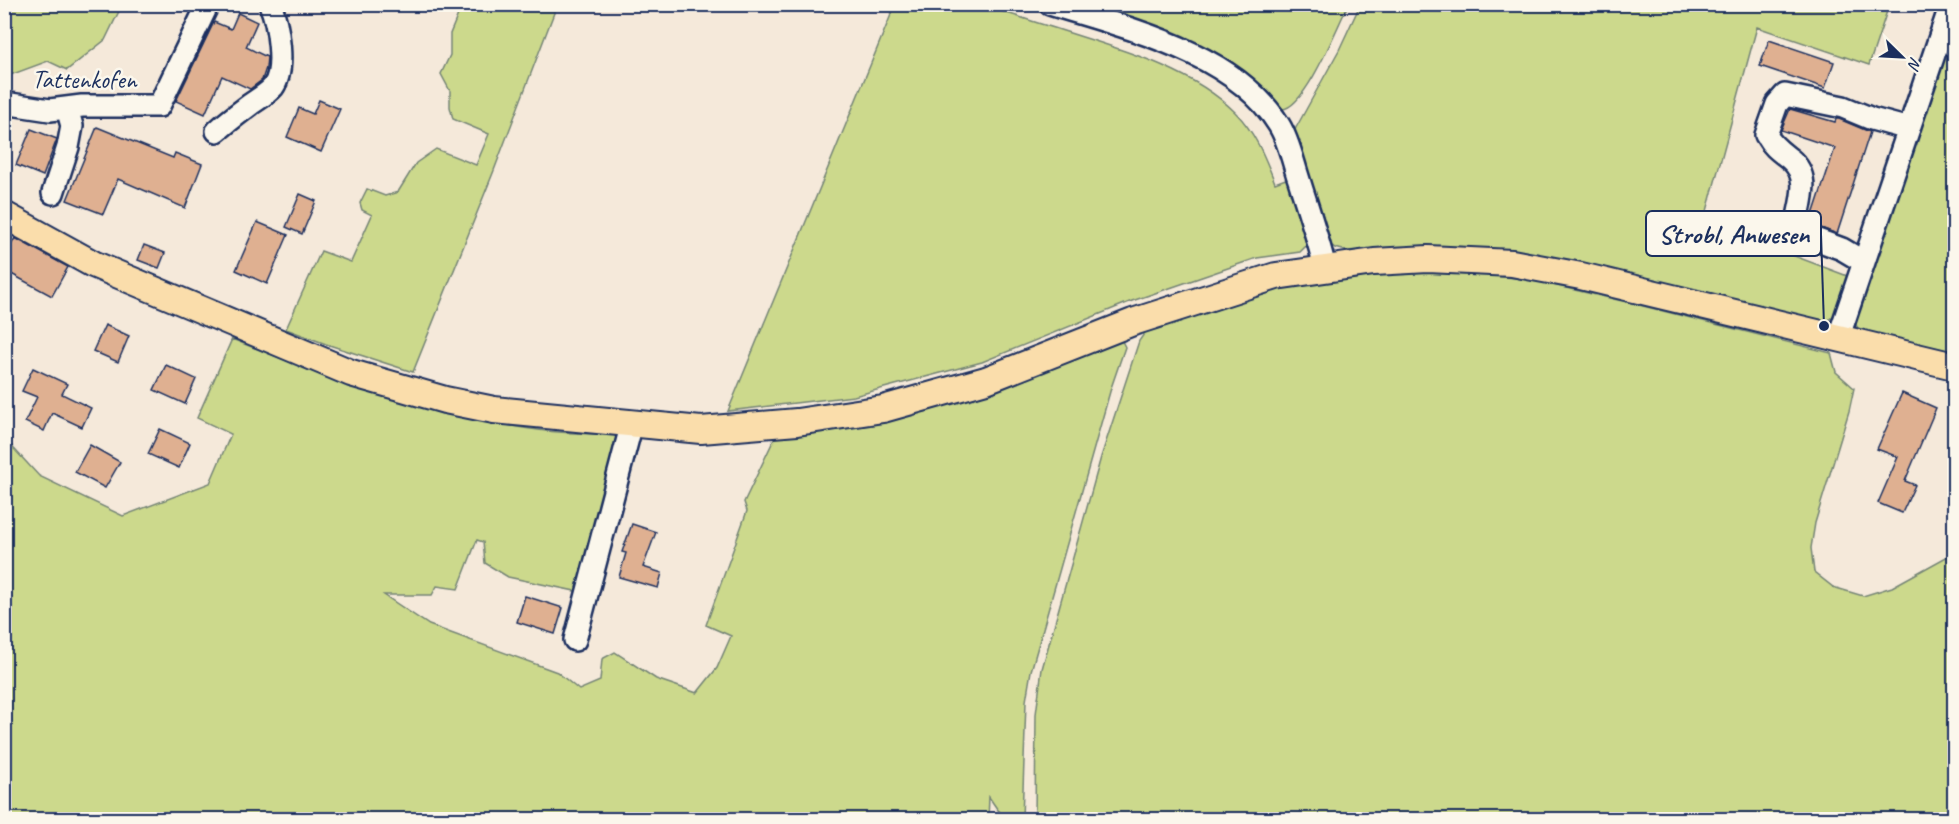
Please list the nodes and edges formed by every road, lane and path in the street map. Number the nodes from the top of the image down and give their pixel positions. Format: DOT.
graph roads {
  1 [pos="208,4"];
  2 [pos="270,4"];
  3 [pos="1050,4"];
  4 [pos="1951,4"];
  5 [pos="4,103"];
  6 [pos="67,108"];
  7 [pos="1909,129"];
  8 [pos="218,131"];
  9 [pos="53,193"];
  10 [pos="4,215"];
  11 [pos="1864,262"];
  12 [pos="1325,268"];
  13 [pos="1838,339"];
  14 [pos="1954,366"];
  15 [pos="632,423"];
  16 [pos="575,640"];
  1 -- 6 [label="street, Tattenkofen"];
  2 -- 8 [label="street"];
  3 -- 12 [label="street"];
  4 -- 7 [label="street"];
  5 -- 6 [label="street, Tattenkofen"];
  6 -- 9 [label="street"];
  7 -- 11 [label="street"];
  7 -- 11 [label="street"];
  10 -- 15 [label="main road"];
  11 -- 13 [label="street"];
  12 -- 13 [label="main road"];
  12 -- 15 [label="main road"];
  13 -- 14 [label="main road"];
  15 -- 16 [label="street"];
}
